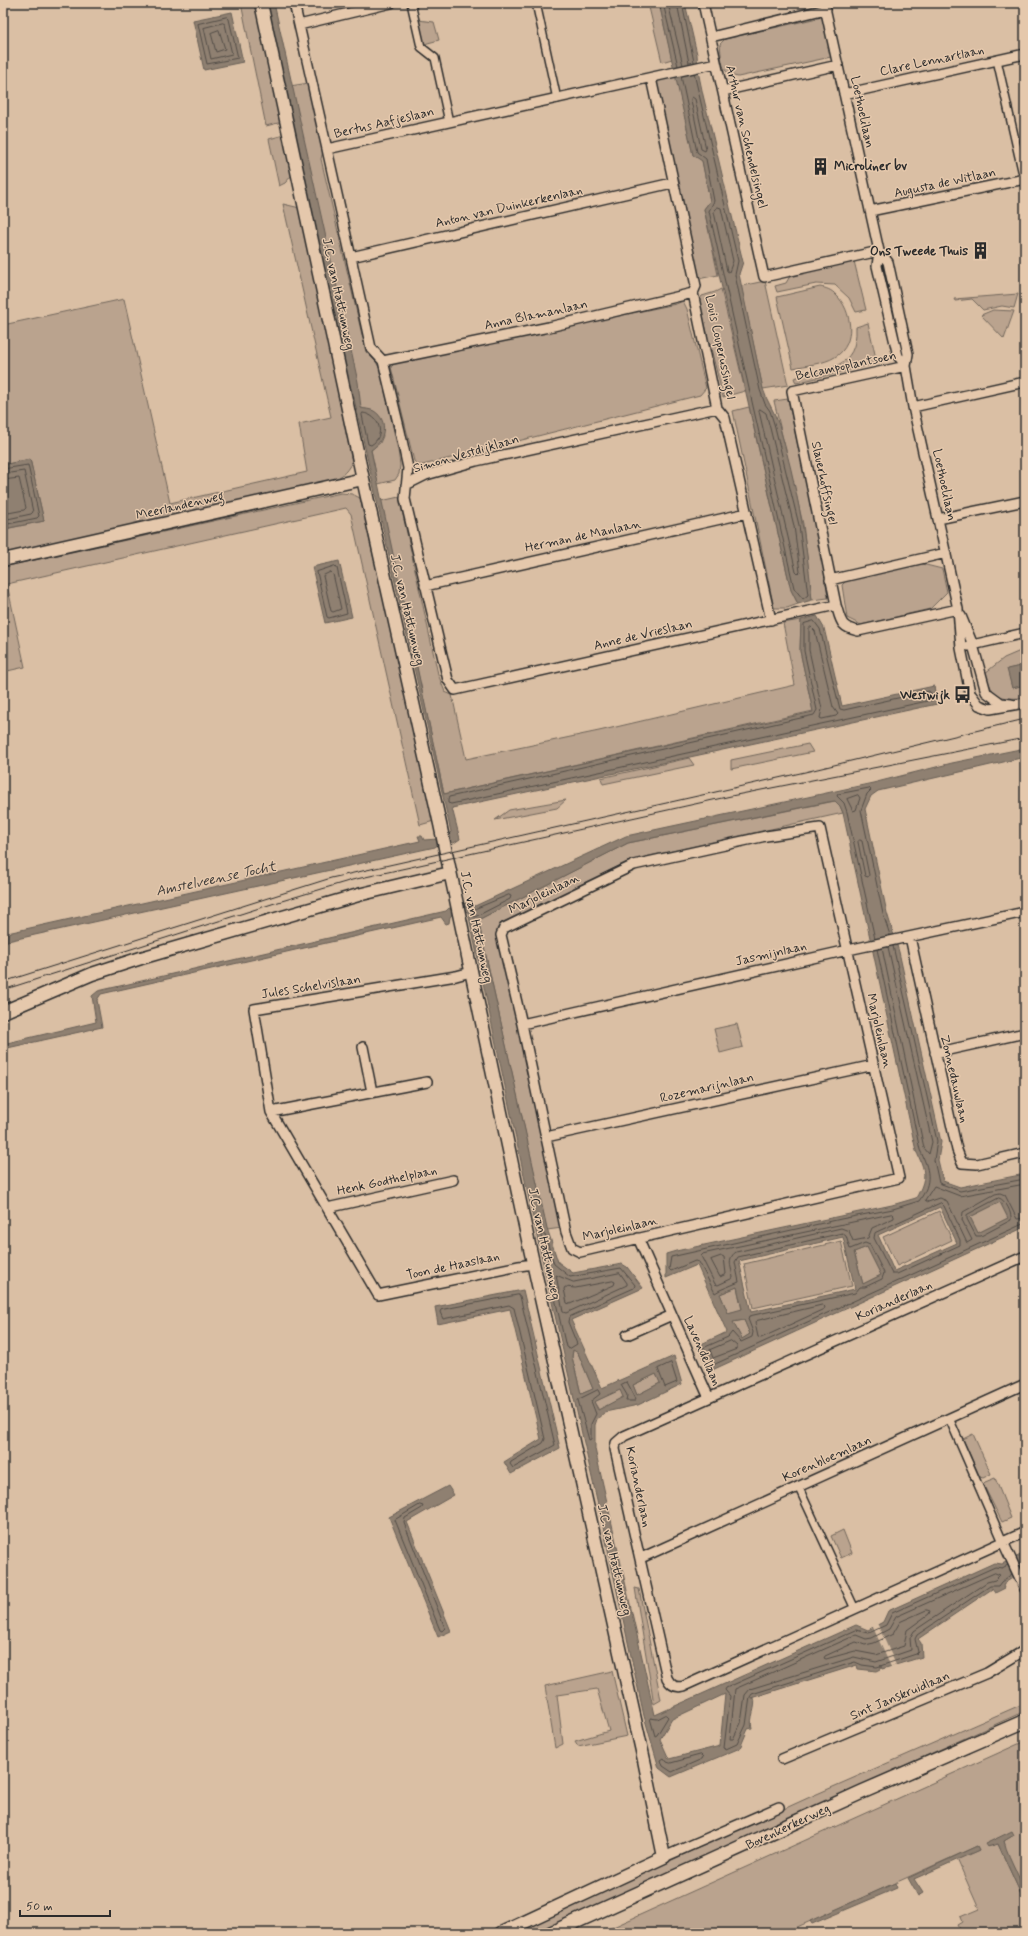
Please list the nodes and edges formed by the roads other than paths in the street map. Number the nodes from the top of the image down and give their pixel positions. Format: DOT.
graph roads {
  1 [pos="261,3"];
  2 [pos="294,3"];
  3 [pos="391,3"];
  4 [pos="411,3"];
  5 [pos="536,3"];
  6 [pos="703,3"];
  7 [pos="825,6"];
  8 [pos="299,25"];
  9 [pos="711,37"];
  10 [pos="1025,54"];
  11 [pos="997,60"];
  12 [pos="716,63"];
  13 [pos="838,65"];
  14 [pos="651,78"];
  15 [pos="722,91"];
  16 [pos="844,94"];
  17 [pos="557,99"];
  18 [pos="449,122"];
  19 [pos="327,149"];
  20 [pos="1024,179"];
  21 [pos="672,183"];
  22 [pos="870,211"];
  23 [pos="879,251"];
  24 [pos="351,257"];
  25 [pos="693,293"];
  26 [pos="383,361"];
  27 [pos="906,366"];
  28 [pos="1025,382"];
  29 [pos="792,391"];
  30 [pos="913,407"];
  31 [pos="717,408"];
  32 [pos="363,479"];
  33 [pos="406,485"];
  34 [pos="1025,501"];
  35 [pos="747,514"];
  36 [pos="938,519"];
  37 [pos="946,553"];
  38 [pos="3,560"];
  39 [pos="830,580"];
  40 [pos="425,586"];
  41 [pos="836,605"];
  42 [pos="958,609"];
  43 [pos="771,620"];
  44 [pos="1025,633"];
  45 [pos="973,645"];
  46 [pos="961,648"];
  47 [pos="455,690"];
  48 [pos="1021,704"];
  49 [pos="450,873"];
  50 [pos="1025,912"];
  51 [pos="910,937"];
  52 [pos="848,950"];
  53 [pos="471,972"];
  54 [pos="3,1012"];
  55 [pos="522,1024"];
  56 [pos="1025,1033"];
  57 [pos="363,1047"];
  58 [pos="935,1053"];
  59 [pos="874,1065"];
  60 [pos="426,1082"];
  61 [pos="372,1092"];
  62 [pos="271,1112"];
  63 [pos="546,1137"];
  64 [pos="1025,1153"];
  65 [pos="453,1180"];
  66 [pos="326,1208"];
  67 [pos="638,1238"];
  68 [pos="1025,1256"];
  69 [pos="533,1264"];
  70 [pos="378,1295"];
  71 [pos="672,1315"];
  72 [pos="627,1335"];
  73 [pos="1025,1384"];
  74 [pos="709,1398"];
  75 [pos="949,1418"];
  76 [pos="798,1486"];
  77 [pos="1025,1532"];
  78 [pos="1003,1542"];
  79 [pos="641,1558"];
  80 [pos="1025,1589"];
  81 [pos="855,1609"];
  82 [pos="1025,1650"];
  83 [pos="1025,1721"];
  84 [pos="782,1760"];
  85 [pos="779,1806"];
  86 [pos="664,1857"];
  87 [pos="501,1933"];
  88 [pos="551,1933"];
  1 -- 32 [label="street, J.C. van Hattumweg"];
  2 -- 8 [label="street"];
  3 -- 8 [label="street"];
  4 -- 18 [label="street"];
  5 -- 17 [label="street"];
  6 -- 9 [label="street, Arthur van Schendelsingel"];
  7 -- 9 [label="street"];
  7 -- 13 [label="street, Loethoelilaan"];
  8 -- 19 [label="street"];
  9 -- 12 [label="street, Arthur van Schendelsingel"];
  10 -- 11 [label="street, Clare Lennartlaan"];
  11 -- 16 [label="street, Clare Lennartlaan"];
  11 -- 20 [label="street"];
  12 -- 14 [label="street, Bertus Aafjeslaan"];
  12 -- 15 [label="street, Arthur van Schendelsingel"];
  13 -- 15 [label="street"];
  13 -- 16 [label="street, Loethoelilaan"];
  14 -- 17 [label="street, Bertus Aafjeslaan"];
  14 -- 21 [label="street, Louis Couperussingel"];
  15 -- 23 [label="street, Arthur van Schendelsingel"];
  16 -- 22 [label="street, Loethoelilaan"];
  17 -- 18 [label="street, Bertus Aafjeslaan"];
  18 -- 19 [label="street, Bertus Aafjeslaan"];
  19 -- 24 [label="street, Bertus Aafjeslaan"];
  20 -- 22 [label="street, Augusta de Witlaan"];
  21 -- 24 [label="street, Anton van Duinkerkenlaan"];
  21 -- 25 [label="street, Louis Couperussingel"];
  22 -- 23 [label="street, Loethoelilaan"];
  23 -- 27 [label="street, Loethoelilaan"];
  24 -- 26 [label="street, Bertus Aafjeslaan"];
  25 -- 26 [label="street, Anna Blamanlaan"];
  25 -- 31 [label="street, Louis Couperussingel"];
  26 -- 33 [label="street, Bertus Aafjeslaan"];
  27 -- 29 [label="street, Belcampoplantsoen"];
  27 -- 30 [label="street, Loethoelilaan"];
  28 -- 30 [label="street"];
  29 -- 39 [label="street, Slauerhoffsingel"];
  30 -- 36 [label="street, Loethoelilaan"];
  31 -- 33 [label="street, Simon Vestdijklaan"];
  31 -- 35 [label="street, Louis Couperussingel"];
  32 -- 38 [label="street, Meerlandenweg"];
  32 -- 49 [label="street, J.C. van Hattumweg"];
  33 -- 40 [label="street, Simon Vestdijklaan"];
  34 -- 36 [label="street"];
  35 -- 40 [label="street, Herman de Manlaan"];
  35 -- 43 [label="street, Louis Couperussingel"];
  36 -- 37 [label="street, Loethoelilaan"];
  37 -- 39 [label="street"];
  37 -- 42 [label="street, Loethoelilaan"];
  39 -- 41 [label="street, Slauerhoffsingel"];
  40 -- 47 [label="street, Simon Vestdijklaan"];
  41 -- 42 [label="street, Slauerhoffsingel"];
  41 -- 43 [label="street, Anne de Vrieslaan"];
  42 -- 45 [label="street, Loethoelilaan"];
  42 -- 46 [label="street, Loethoelilaan"];
  43 -- 47 [label="street, Anne de Vrieslaan"];
  44 -- 45 [label="street"];
  45 -- 46 [label="street"];
  45 -- 48 [label="street, Loethoelilaan"];
  46 -- 48 [label="street, Loethoelilaan"];
  49 -- 53 [label="street, J.C. van Hattumweg"];
  49 -- 54 [label="street"];
  50 -- 51 [label="street, Jasmijnlaan"];
  51 -- 52 [label="street, Jasmijnlaan"];
  51 -- 58 [label="street, Zonnedauwlaan"];
  52 -- 55 [label="street, Jasmijnlaan"];
  52 -- 55 [label="street, Marjoleinlaan"];
  52 -- 59 [label="street, Marjoleinlaan"];
  53 -- 62 [label="street, Jules Schelvislaan"];
  53 -- 69 [label="street, J.C. van Hattumweg"];
  55 -- 63 [label="street, Marjoleinlaan"];
  56 -- 58 [label="street"];
  57 -- 61 [label="street"];
  58 -- 64 [label="street, Zonnedauwlaan"];
  59 -- 63 [label="street, Rozemarijnlaan"];
  59 -- 67 [label="street, Marjoleinlaan"];
  60 -- 61 [label="street"];
  61 -- 62 [label="street"];
  62 -- 66 [label="street, Jules Schelvislaan"];
  63 -- 67 [label="street, Marjoleinlaan"];
  65 -- 66 [label="street, Henk Godthelplaan"];
  66 -- 70 [label="street, Jules Schelvislaan"];
  67 -- 71 [label="street, Lavendellaan"];
  68 -- 74 [label="street, Korianderlaan"];
  69 -- 70 [label="street, Toon de Haaslaan"];
  69 -- 86 [label="street, J.C. van Hattumweg"];
  71 -- 72 [label="street, Lavendellaan"];
  71 -- 74 [label="street, Lavendellaan"];
  73 -- 75 [label="street, Korenbloemlaan"];
  74 -- 79 [label="street, Korianderlaan"];
  75 -- 76 [label="street, Korenbloemlaan"];
  75 -- 78 [label="street"];
  76 -- 79 [label="street, Korenbloemlaan"];
  76 -- 81 [label="street"];
  77 -- 78 [label="street, Korianderlaan"];
  78 -- 80 [label="street"];
  78 -- 81 [label="street, Korianderlaan"];
  79 -- 81 [label="street, Korianderlaan"];
  82 -- 84 [label="street, Sint Janskruidlaan"];
  83 -- 88 [label="main road, Bovenkerkerweg"];
  85 -- 86 [label="street, Bovenkerkerweg"];
  86 -- 87 [label="street, Bovenkerkerweg"];
}
